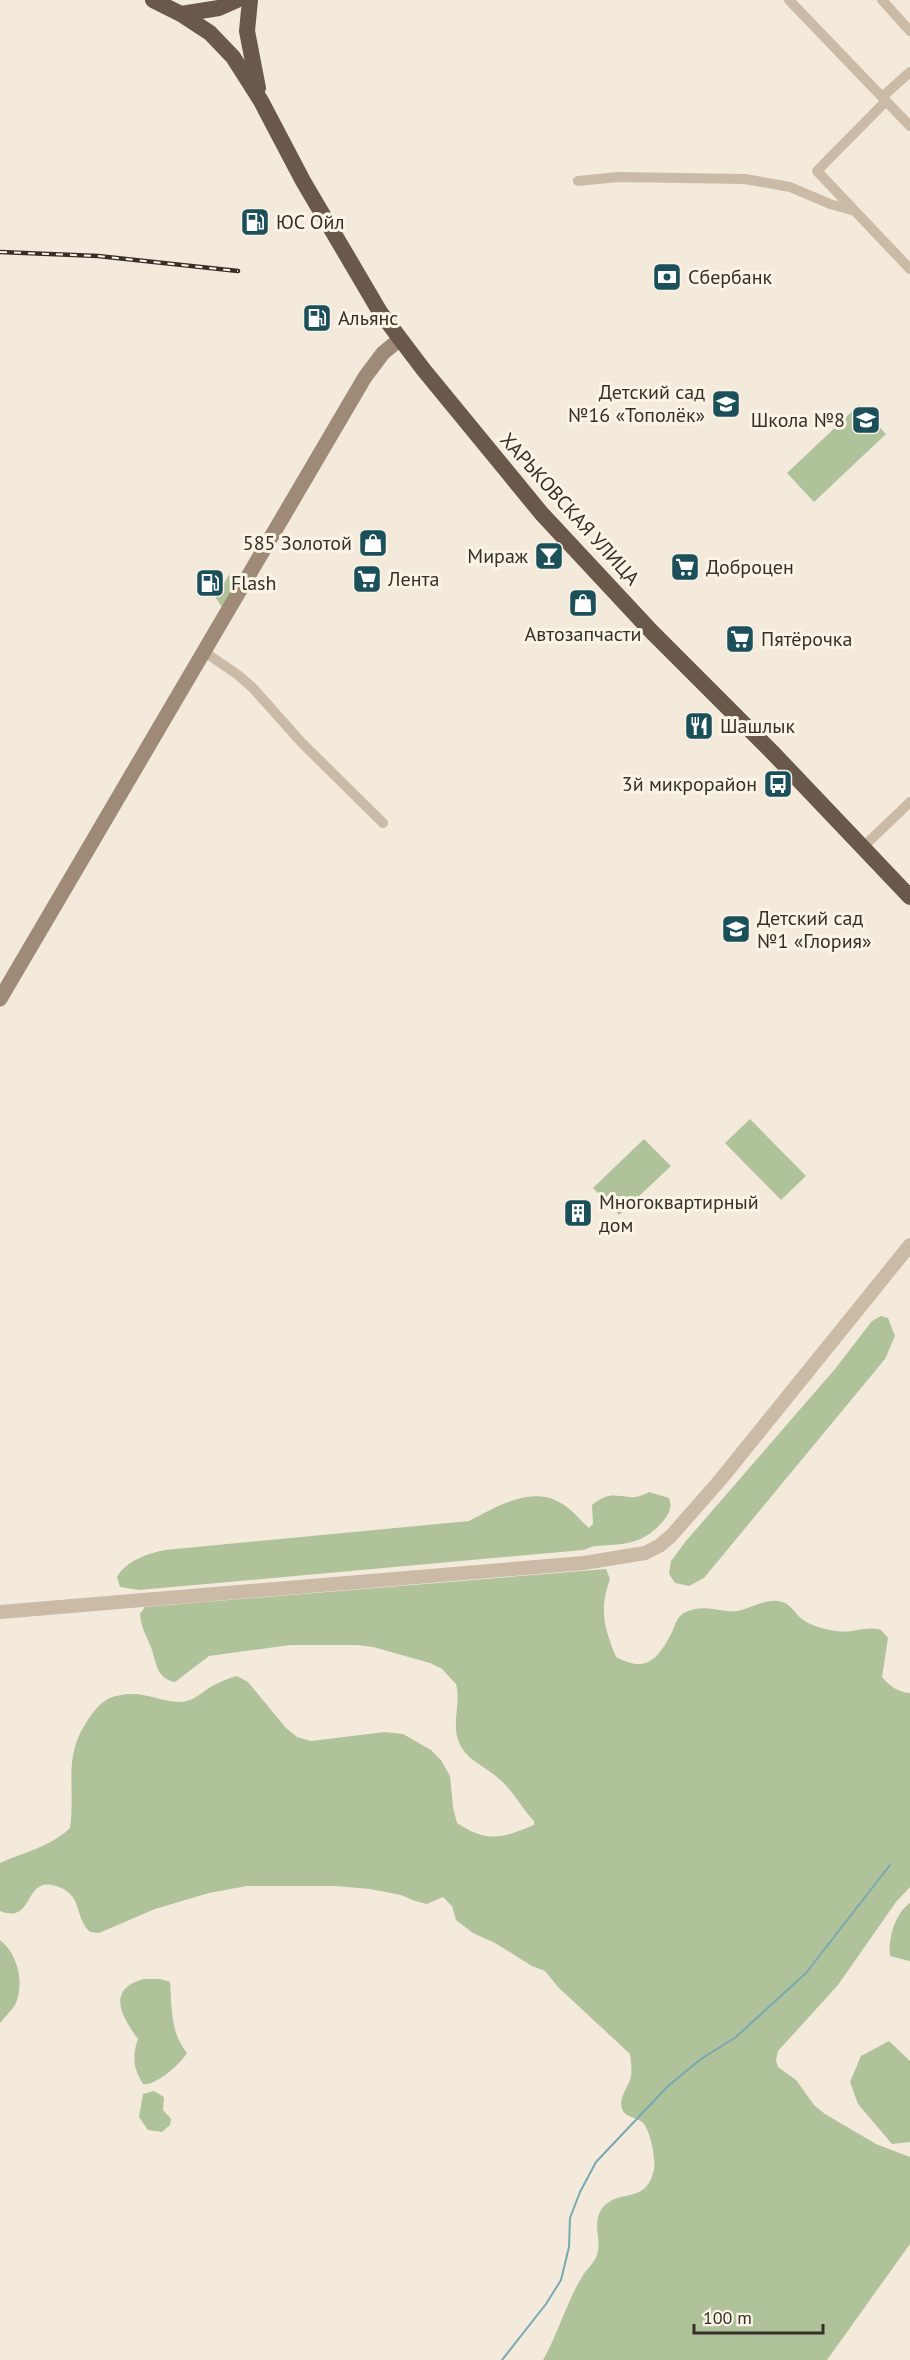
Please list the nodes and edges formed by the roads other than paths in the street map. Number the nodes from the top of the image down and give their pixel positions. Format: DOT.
graph roads {
  1 [pos="153,0"];
  2 [pos="237,0"];
  3 [pos="250,0"];
  4 [pos="789,0"];
  5 [pos="882,0"];
  6 [pos="181,14"];
  7 [pos="910,30"];
  8 [pos="910,72"];
  9 [pos="884,99"];
  10 [pos="261,101"];
  11 [pos="910,126"];
  12 [pos="578,181"];
  13 [pos="855,211"];
  14 [pos="910,269"];
  15 [pos="400,339"];
  16 [pos="203,651"];
  17 [pos="910,802"];
  18 [pos="383,823"];
  19 [pos="861,848"];
  20 [pos="910,897"];
  21 [pos="0,999"];
  22 [pos="910,1245"];
  23 [pos="0,1612"];
  1 -- 6 [label="highway"];
  2 -- 6 [label="highway"];
  3 -- 10 [label="highway"];
  4 -- 9 [label="street"];
  5 -- 7 [label="street"];
  6 -- 10 [label="highway"];
  8 -- 9 [label="street"];
  9 -- 11 [label="street"];
  9 -- 13 [label="street"];
  10 -- 15 [label="highway, ХАРЬКОВСКАЯ УЛИЦА"];
  12 -- 13 [label="street"];
  13 -- 14 [label="street"];
  15 -- 16 [label="main road"];
  15 -- 19 [label="highway, ХАРЬКОВСКАЯ УЛИЦА"];
  16 -- 18 [label="street"];
  16 -- 21 [label="main road"];
  17 -- 19 [label="street"];
  19 -- 20 [label="highway, ХАРЬКОВСКАЯ УЛИЦА"];
  22 -- 23 [label="street"];
}
